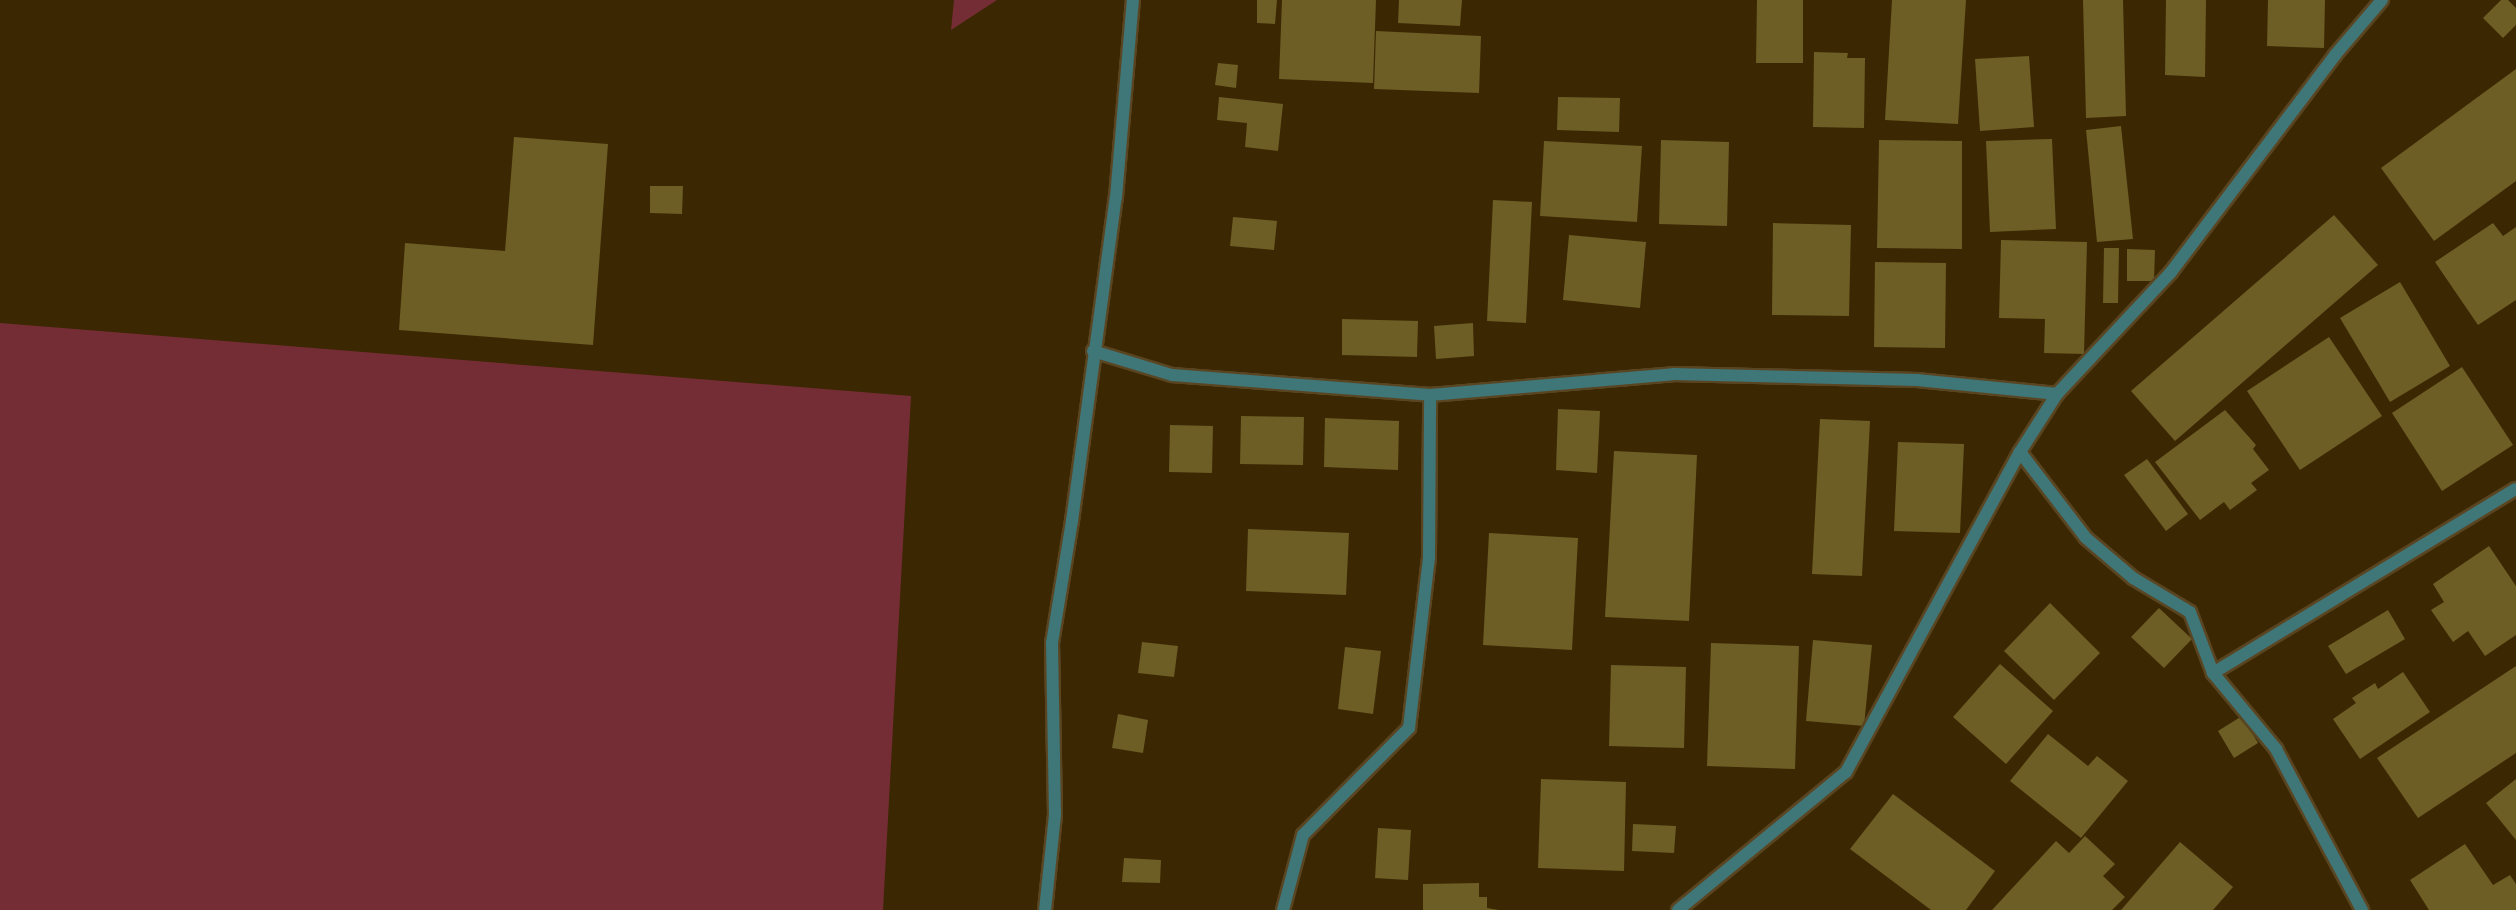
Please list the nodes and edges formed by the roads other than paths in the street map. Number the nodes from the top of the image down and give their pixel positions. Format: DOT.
graph roads {
  1 [pos="1133,0"];
  2 [pos="2382,0"];
  3 [pos="1093,351"];
  4 [pos="2057,394"];
  5 [pos="1430,395"];
  6 [pos="2020,452"];
  7 [pos="2516,489"];
  8 [pos="2213,673"];
  9 [pos="1045,910"];
  10 [pos="1283,910"];
  11 [pos="1678,910"];
  12 [pos="2362,910"];
  1 -- 3 [label="street"];
  2 -- 4 [label="street"];
  3 -- 5 [label="street"];
  3 -- 9 [label="street"];
  4 -- 5 [label="street"];
  4 -- 6 [label="street"];
  5 -- 10 [label="street"];
  6 -- 8 [label="street"];
  6 -- 11 [label="street"];
  7 -- 8 [label="street"];
  8 -- 12 [label="street"];
}
